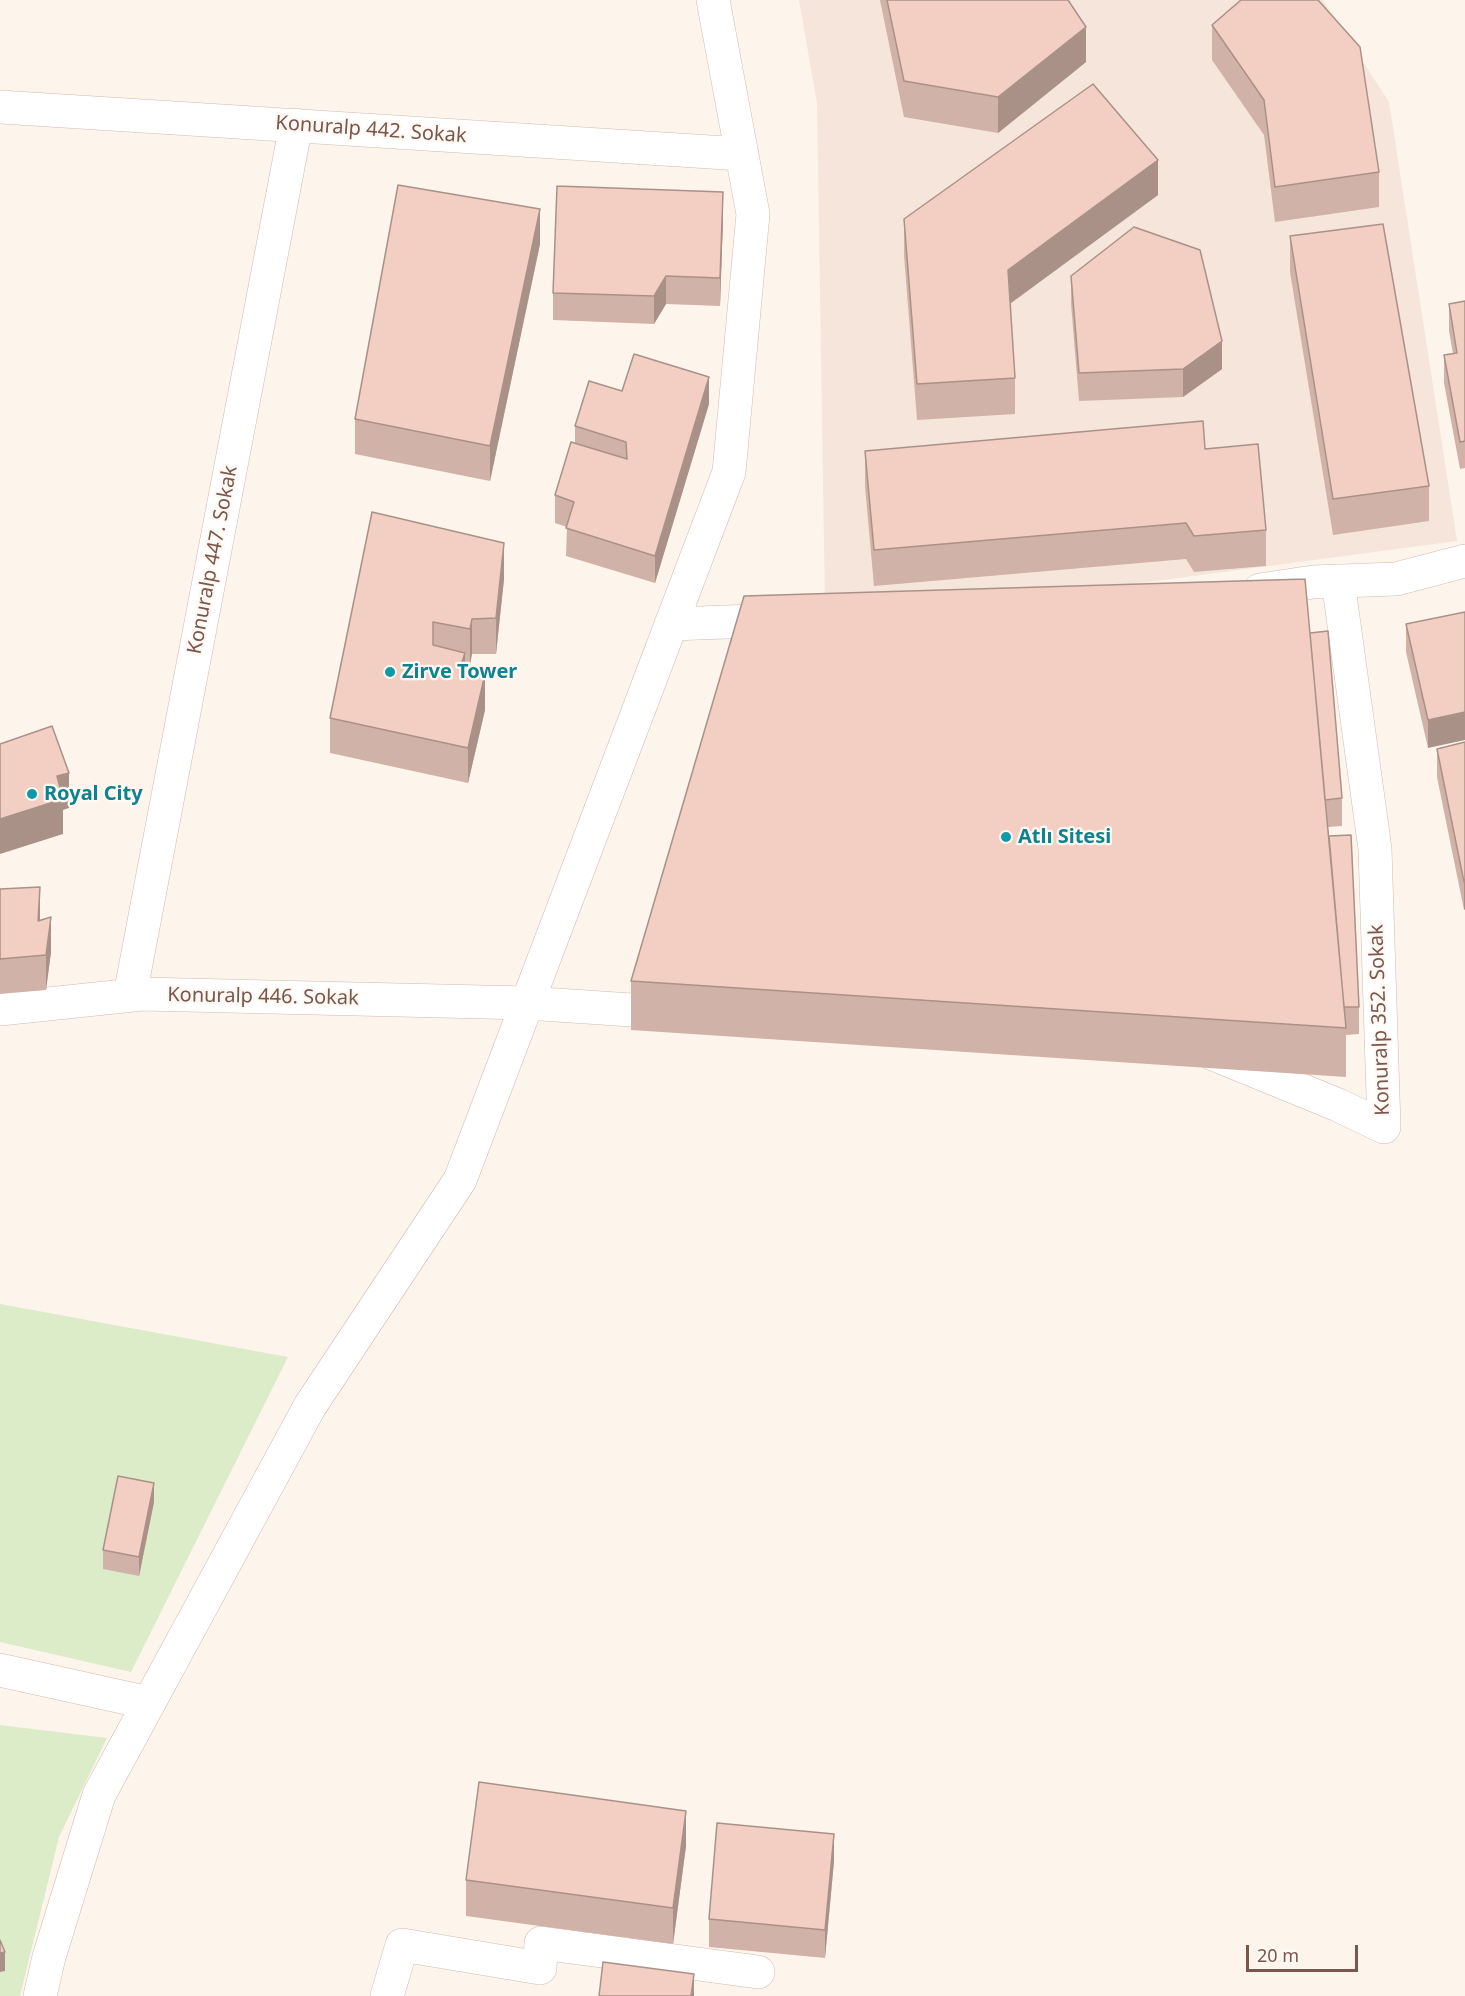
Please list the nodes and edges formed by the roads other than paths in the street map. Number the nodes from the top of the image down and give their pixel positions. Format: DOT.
graph roads {
  1 [pos="713,0"];
  2 [pos="0,107"];
  3 [pos="296,125"];
  4 [pos="742,154"];
  5 [pos="1465,561"];
  6 [pos="1338,581"];
  7 [pos="1233,594"];
  8 [pos="812,618"];
  9 [pos="671,624"];
  10 [pos="130,996"];
  11 [pos="527,1003"];
  12 [pos="0,1009"];
  13 [pos="705,1015"];
  14 [pos="1178,1044"];
  15 [pos="0,1670"];
  16 [pos="149,1703"];
  17 [pos="758,1972"];
  18 [pos="40,1996"];
  19 [pos="387,1996"];
  1 -- 4 [label="street"];
  2 -- 3 [label="street, Konuralp 442. Sokak"];
  3 -- 4 [label="street, Konuralp 442. Sokak"];
  3 -- 10 [label="street, Konuralp 447. Sokak"];
  4 -- 9 [label="street"];
  5 -- 6 [label="street"];
  6 -- 7 [label="street"];
  6 -- 14 [label="street, Konuralp 352. Sokak"];
  8 -- 9 [label="street"];
  9 -- 11 [label="street"];
  10 -- 11 [label="street, Konuralp 446. Sokak"];
  10 -- 12 [label="street, Konuralp 446. Sokak"];
  11 -- 13 [label="street"];
  11 -- 16 [label="street"];
  15 -- 16 [label="street"];
  16 -- 18 [label="street"];
  17 -- 19 [label="street"];
}
